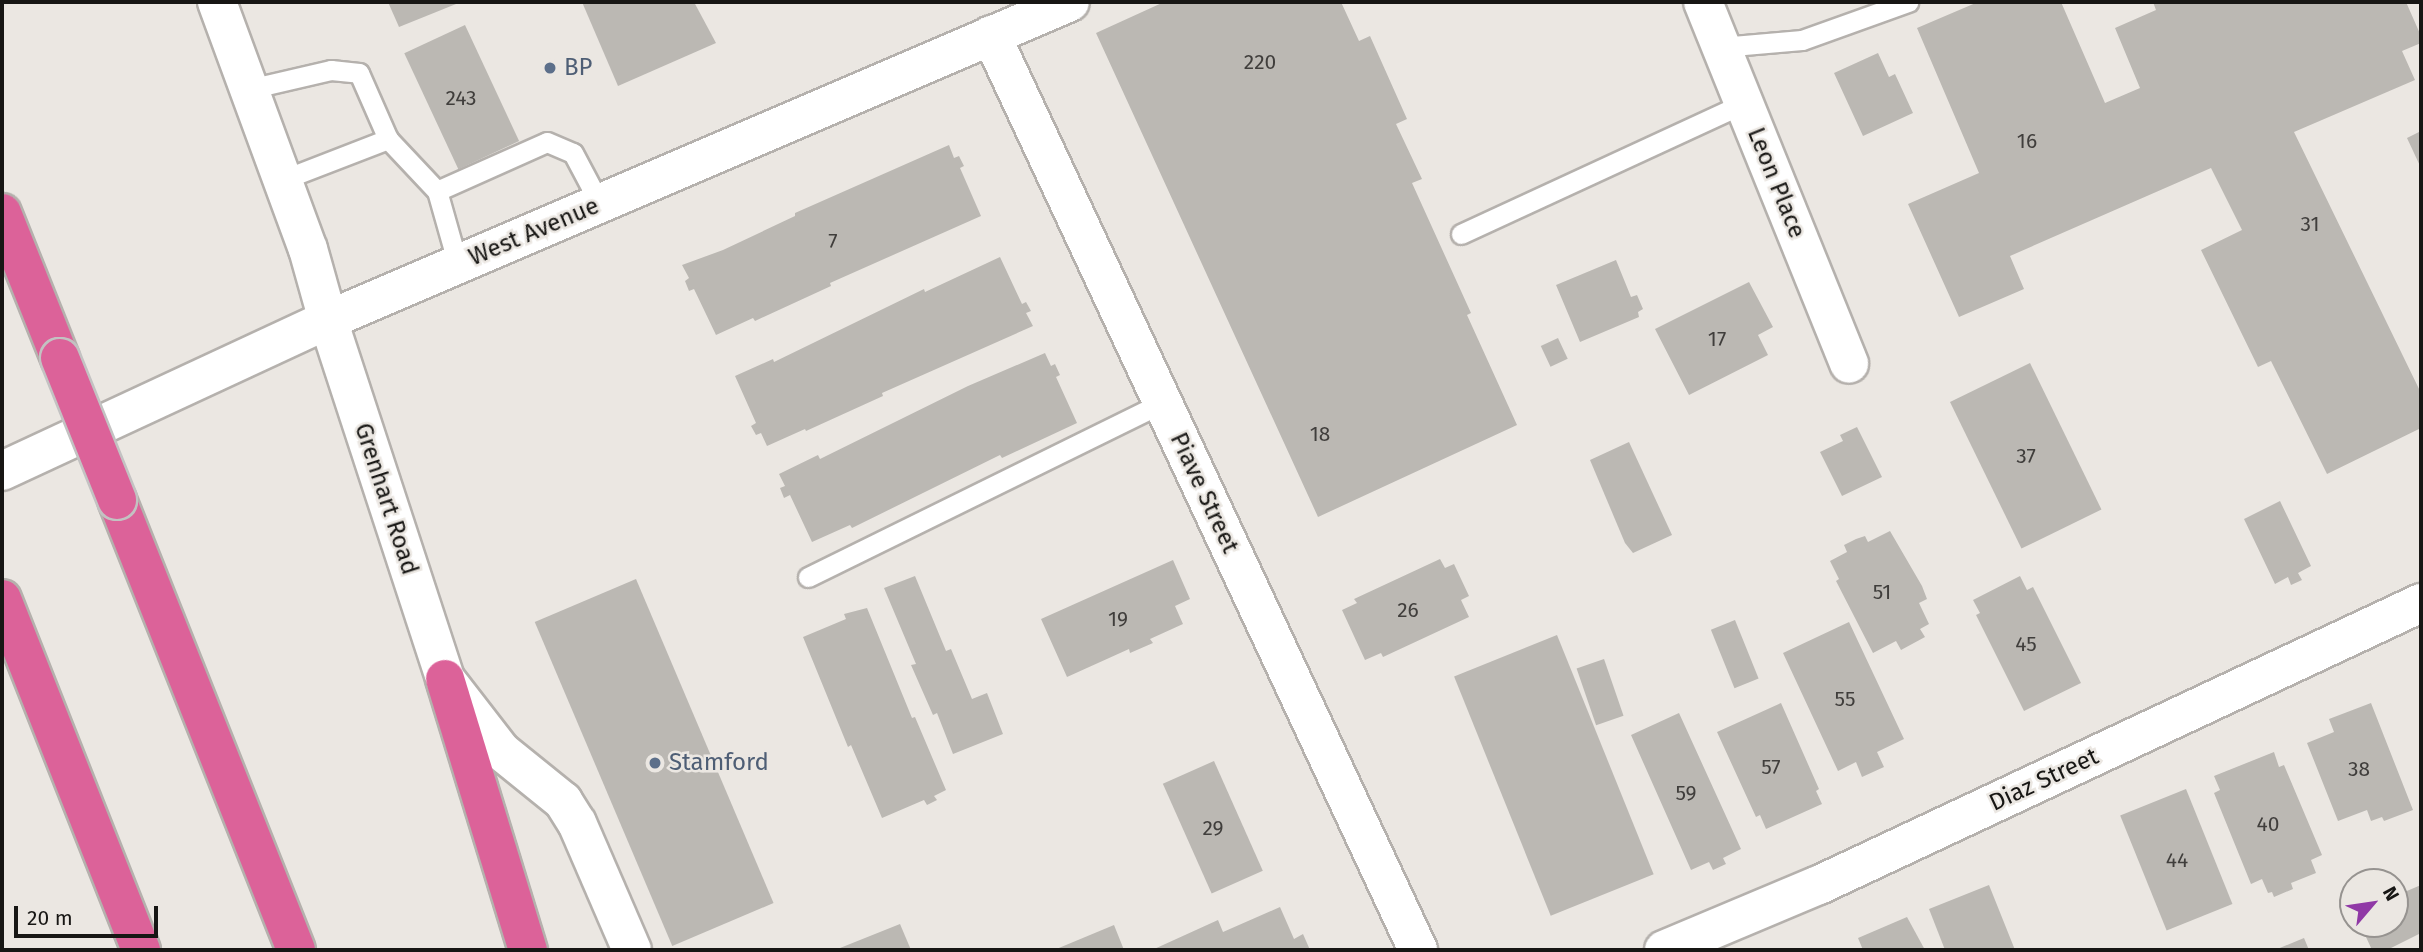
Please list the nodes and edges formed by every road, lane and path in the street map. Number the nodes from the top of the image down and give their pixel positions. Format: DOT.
graph roads {
  1 [pos="218,2"];
  2 [pos="1703,2"];
  3 [pos="1908,2"];
  4 [pos="1051,5"];
  5 [pos="991,35"];
  6 [pos="1721,47"];
  7 [pos="249,89"];
  8 [pos="1744,103"];
  9 [pos="388,139"];
  10 [pos="282,180"];
  11 [pos="437,191"];
  12 [pos="600,204"];
  13 [pos="2,213"];
  14 [pos="1461,234"];
  15 [pos="458,265"];
  16 [pos="328,320"];
  17 [pos="1849,364"];
  18 [pos="1162,403"];
  19 [pos="2,471"];
  20 [pos="808,577"];
  21 [pos="2,599"];
  22 [pos="2421,603"];
  23 [pos="445,678"];
  24 [pos="141,950"];
  25 [pos="296,950"];
  26 [pos="528,950"];
  27 [pos="632,950"];
  28 [pos="1418,950"];
  29 [pos="1664,950"];
  1 -- 7 [label="street, Grenhart Road"];
  2 -- 6 [label="street, Leon Place"];
  3 -- 6 [label="lane"];
  4 -- 5 [label="street, West Avenue"];
  5 -- 12 [label="street, West Avenue"];
  5 -- 18 [label="street, Piave Street"];
  6 -- 8 [label="street, Leon Place"];
  7 -- 9 [label="lane"];
  7 -- 10 [label="street, Grenhart Road"];
  8 -- 14 [label="lane"];
  8 -- 17 [label="street, Leon Place"];
  9 -- 10 [label="lane"];
  9 -- 11 [label="lane"];
  10 -- 16 [label="street, Grenhart Road"];
  11 -- 12 [label="lane"];
  11 -- 15 [label="lane"];
  12 -- 15 [label="street, West Avenue"];
  13 -- 25 [label="highway, bridge"];
  15 -- 16 [label="street, West Avenue"];
  16 -- 19 [label="street, West Avenue"];
  16 -- 23 [label="street, Grenhart Road"];
  18 -- 20 [label="lane"];
  18 -- 28 [label="street, Piave Street"];
  21 -- 24 [label="highway"];
  22 -- 29 [label="street, Diaz Street"];
  23 -- 26 [label="highway"];
  23 -- 27 [label="street, Grenhart Road"];
}
